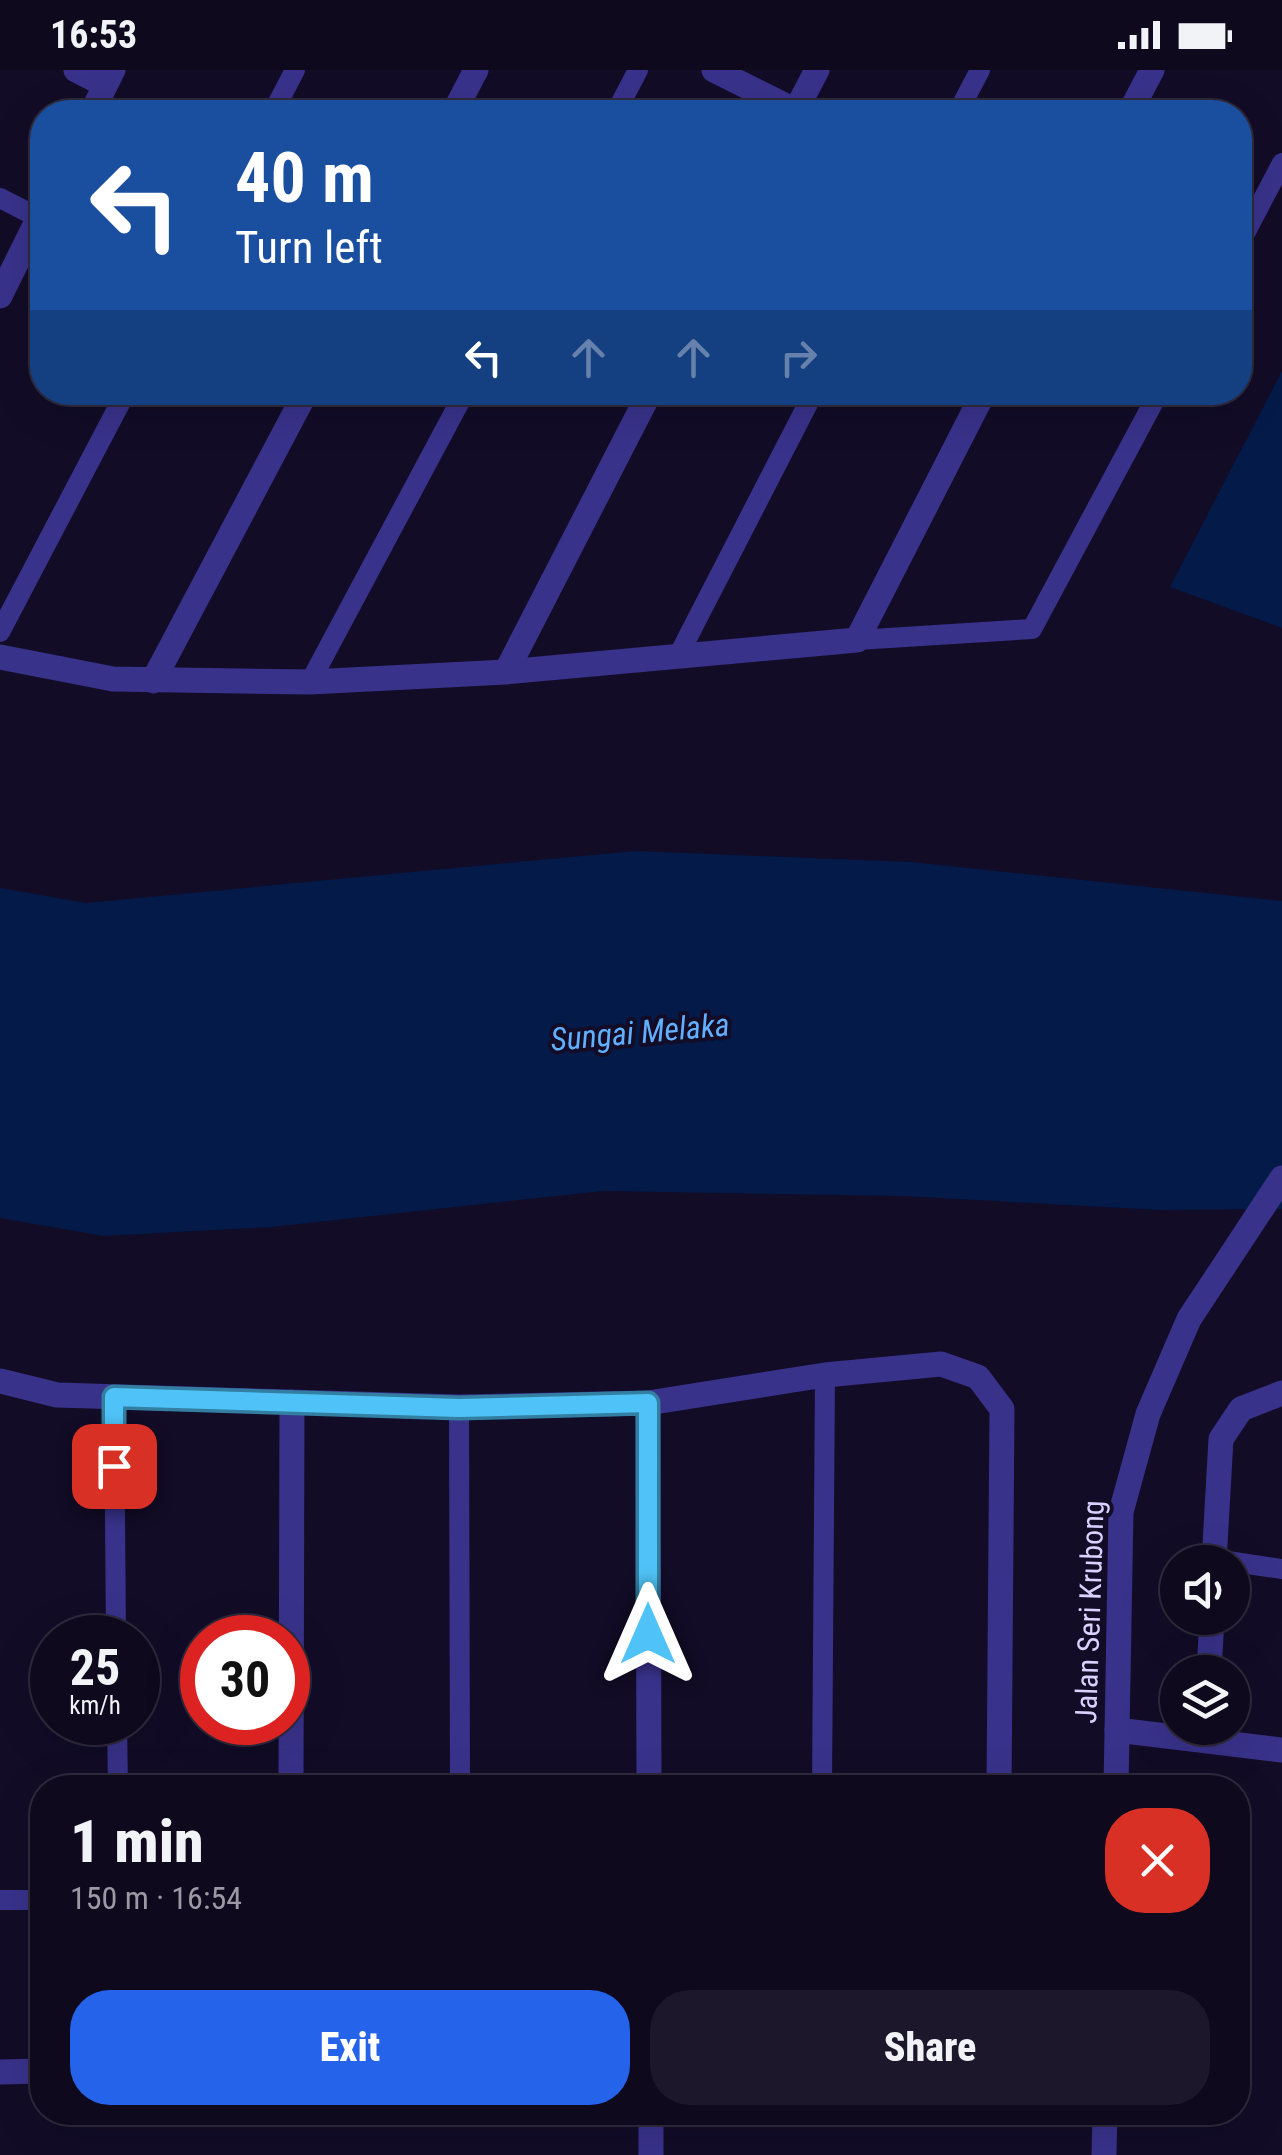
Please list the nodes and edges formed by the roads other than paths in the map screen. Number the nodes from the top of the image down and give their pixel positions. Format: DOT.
graph roads {
  1 [pos="76,70"];
  2 [pos="296,70"];
  3 [pos="476,70"];
  4 [pos="638,70"];
  5 [pos="714,70"];
  6 [pos="817,70"];
  7 [pos="980,70"];
  8 [pos="1152,70"];
  9 [pos="109,78"];
  10 [pos="280,100"];
  11 [pos="460,100"];
  12 [pos="622,100"];
  13 [pos="773,100"];
  14 [pos="802,100"];
  15 [pos="964,100"];
  16 [pos="1136,100"];
  17 [pos="1282,163"];
  18 [pos="0,198"];
  19 [pos="30,210"];
  20 [pos="1252,220"];
  21 [pos="30,236"];
  22 [pos="0,296"];
  23 [pos="119,405"];
  24 [pos="299,405"];
  25 [pos="458,405"];
  26 [pos="643,405"];
  27 [pos="807,405"];
  28 [pos="977,405"];
  29 [pos="1152,405"];
  30 [pos="0,632"];
  31 [pos="857,640"];
  32 [pos="0,658"];
  33 [pos="677,658"];
  34 [pos="506,672"];
  35 [pos="153,681"];
  36 [pos="310,682"];
  37 [pos="1282,1178"];
  38 [pos="825,1375"];
  39 [pos="0,1381"];
  40 [pos="1282,1393"];
  41 [pos="114,1397"];
  42 [pos="292,1402"];
  43 [pos="648,1403"];
  44 [pos="459,1408"];
  45 [pos="1215,1545"];
  46 [pos="1250,1566"];
  47 [pos="1282,1570"];
  48 [pos="116,1615"];
  49 [pos="1118,1730"];
  50 [pos="1160,1732"];
  51 [pos="1250,1743"];
  52 [pos="117,1745"];
  53 [pos="1282,1750"];
  54 [pos="118,1775"];
  55 [pos="291,1775"];
  56 [pos="460,1775"];
  57 [pos="648,1775"];
  58 [pos="822,1775"];
  59 [pos="999,1775"];
  60 [pos="1116,1775"];
  61 [pos="0,1900"];
  62 [pos="30,1900"];
  63 [pos="30,2071"];
  64 [pos="0,2072"];
  65 [pos="651,2125"];
  66 [pos="1105,2125"];
  67 [pos="651,2155"];
  68 [pos="1104,2155"];
  1 -- 9 [label="street"];
  2 -- 10 [label="lane"];
  3 -- 11 [label="street"];
  4 -- 12 [label="lane"];
  5 -- 13 [label="street"];
  6 -- 14 [label="street"];
  7 -- 15 [label="lane"];
  8 -- 16 [label="street"];
  17 -- 20 [label="lane"];
  18 -- 19 [label="lane"];
  21 -- 22 [label="street"];
  23 -- 30 [label="lane"];
  24 -- 35 [label="street"];
  25 -- 36 [label="lane"];
  26 -- 34 [label="street"];
  27 -- 33 [label="lane"];
  28 -- 31 [label="street"];
  29 -- 31 [label="lane"];
  31 -- 33 [label="street"];
  32 -- 35 [label="street"];
  33 -- 34 [label="street"];
  34 -- 36 [label="street"];
  35 -- 36 [label="street"];
  37 -- 49 [label="street, Jalan Seri Krubong"];
  38 -- 43 [label="street"];
  38 -- 58 [label="lane"];
  38 -- 59 [label="street"];
  39 -- 41 [label="street"];
  40 -- 45 [label="street"];
  41 -- 42 [label="street"];
  41 -- 48 [label="lane"];
  42 -- 44 [label="street"];
  42 -- 55 [label="street"];
  43 -- 44 [label="street"];
  43 -- 57 [label="street"];
  44 -- 56 [label="lane"];
  46 -- 47 [label="lane"];
  49 -- 50 [label="street"];
  49 -- 60 [label="street, Jalan Seri Krubong"];
  51 -- 53 [label="street"];
  52 -- 54 [label="lane"];
  61 -- 62 [label="lane"];
  63 -- 64 [label="street"];
  65 -- 67 [label="street"];
  66 -- 68 [label="street"];
}
